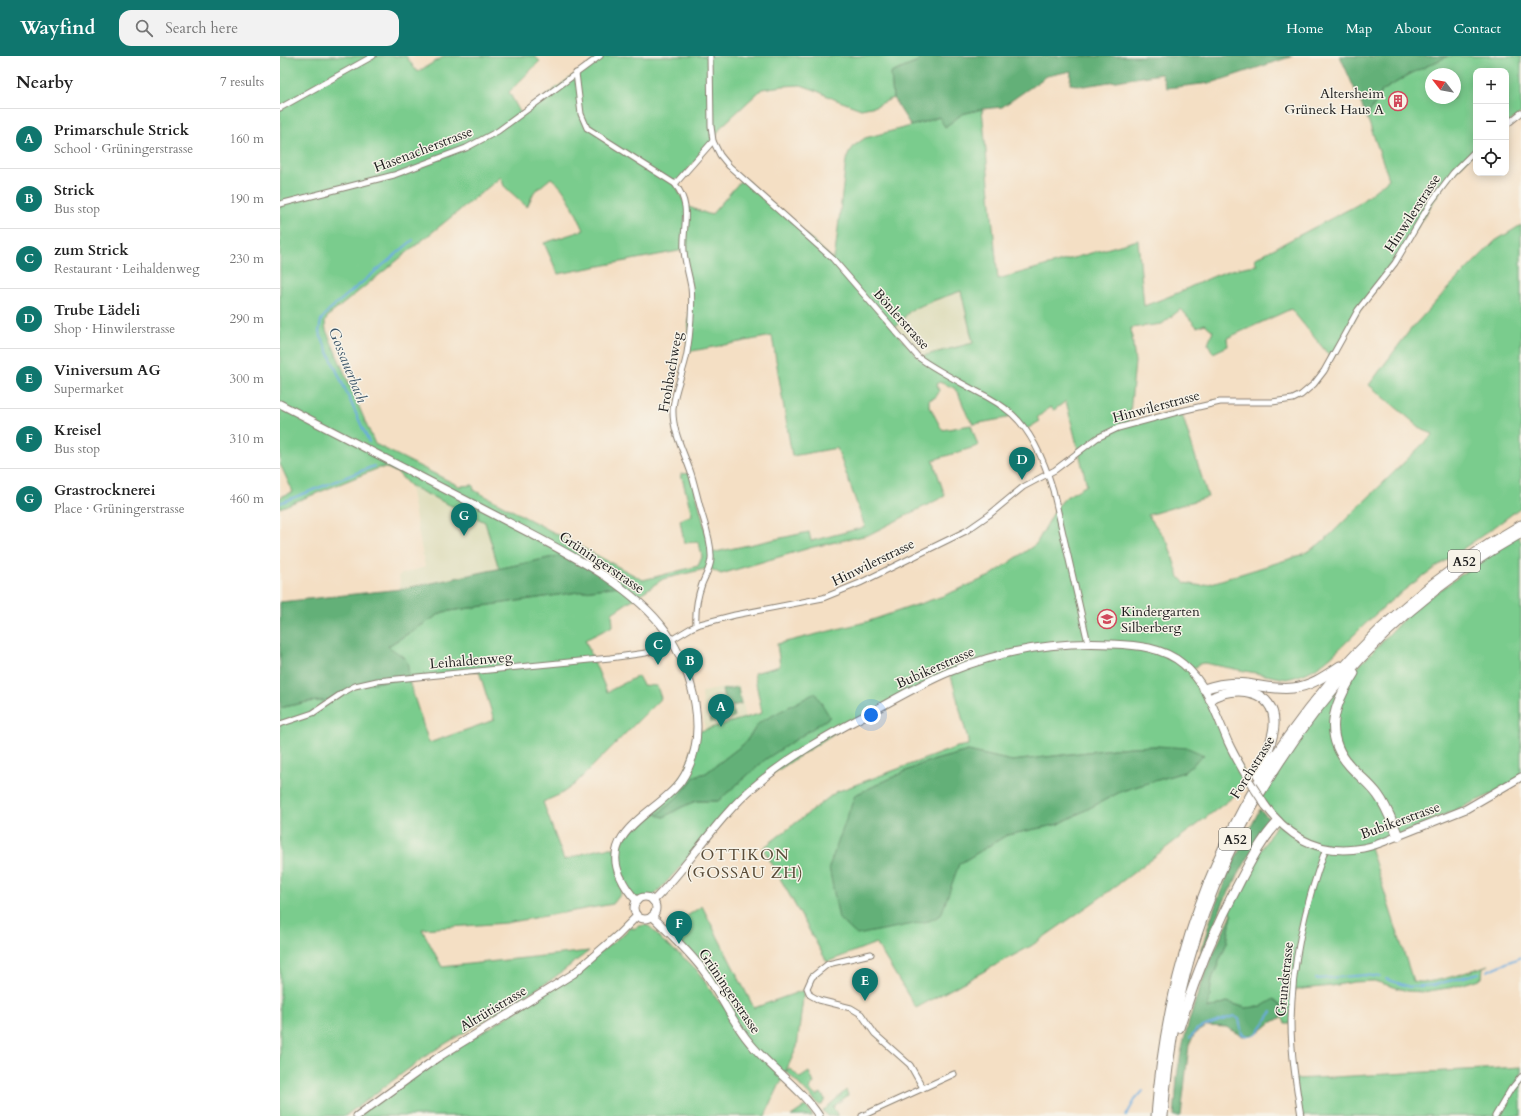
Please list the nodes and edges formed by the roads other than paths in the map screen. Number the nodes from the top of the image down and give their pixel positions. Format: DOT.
graph roads {
  1 [pos="373,56"];
  2 [pos="600,56"];
  3 [pos="710,56"];
  4 [pos="576,73"];
  5 [pos="280,108"];
  6 [pos="1521,113"];
  7 [pos="1509,123"];
  8 [pos="713,141"];
  9 [pos="1473,153"];
  10 [pos="674,184"];
  11 [pos="280,204"];
  12 [pos="280,404"];
  13 [pos="1048,473"];
  14 [pos="1521,525"];
  15 [pos="1521,533"];
  16 [pos="696,625"];
  17 [pos="672,642"];
  18 [pos="1088,643"];
  19 [pos="1367,652"];
  20 [pos="1351,659"];
  21 [pos="1204,689"];
  22 [pos="1210,699"];
  23 [pos="280,724"];
  24 [pos="1521,777"];
  25 [pos="1248,800"];
  26 [pos="1278,822"];
  27 [pos="1398,836"];
  28 [pos="1326,848"];
  29 [pos="637,901"];
  30 [pos="653,902"];
  31 [pos="636,916"];
  32 [pos="652,916"];
  33 [pos="871,954"];
  34 [pos="1169,1058"];
  35 [pos="954,1074"];
  36 [pos="1521,1077"];
  37 [pos="923,1088"];
  38 [pos="357,1116"];
  39 [pos="819,1116"];
  40 [pos="862,1116"];
  41 [pos="1156,1116"];
  42 [pos="1163,1116"];
  43 [pos="1301,1116"];
  44 [pos="1495,1116"];
  1 -- 5 [label="street"];
  2 -- 4 [label="street, Hasenacherstrasse"];
  3 -- 8 [label="street, Bönlerstrasse"];
  4 -- 10 [label="street, Frohbachweg"];
  4 -- 11 [label="street, Hasenacherstrasse"];
  6 -- 7 [label="street"];
  8 -- 10 [label="street"];
  8 -- 13 [label="street, Bönlerstrasse"];
  9 -- 13 [label="street, Hinwilerstrasse"];
  10 -- 16 [label="street, Frohbachweg"];
  12 -- 17 [label="main road, Grüningerstrasse"];
  13 -- 16 [label="street, Hinwilerstrasse"];
  13 -- 18 [label="street, Bönlerstrasse"];
  14 -- 20 [label="highway, Forchstrasse / A52"];
  15 -- 19 [label="highway, Forchstrasse / A52"];
  16 -- 17 [label="street, Hinwilerstrasse"];
  17 -- 23 [label="street, Leihaldenweg"];
  17 -- 29 [label="main road, Grüningerstrasse"];
  18 -- 21 [label="main road, Bubikerstrasse"];
  18 -- 30 [label="main road, Bubikerstrasse"];
  19 -- 27 [label="highway"];
  19 -- 34 [label="highway, Forchstrasse / A52"];
  20 -- 21 [label="highway"];
  20 -- 25 [label="highway, Forchstrasse / A52"];
  21 -- 22 [label="main road, Bubikerstrasse"];
  22 -- 25 [label="highway"];
  22 -- 26 [label="main road, Bubikerstrasse, bridge"];
  24 -- 27 [label="main road, Bubikerstrasse"];
  25 -- 41 [label="highway, Forchstrasse / A52"];
  26 -- 28 [label="main road, Bubikerstrasse"];
  26 -- 34 [label="highway"];
  27 -- 28 [label="main road, Bubikerstrasse"];
  28 -- 43 [label="street, Grundstrasse"];
  29 -- 30 [label="main road"];
  29 -- 31 [label="main road"];
  30 -- 32 [label="main road"];
  31 -- 32 [label="main road"];
  31 -- 38 [label="main road, Altrütistrasse"];
  32 -- 39 [label="main road, Grüningerstrasse"];
  33 -- 37 [label="street"];
  34 -- 42 [label="highway, Forchstrasse / A52"];
  35 -- 37 [label="street"];
  36 -- 44 [label="street"];
  37 -- 40 [label="street"];
}
